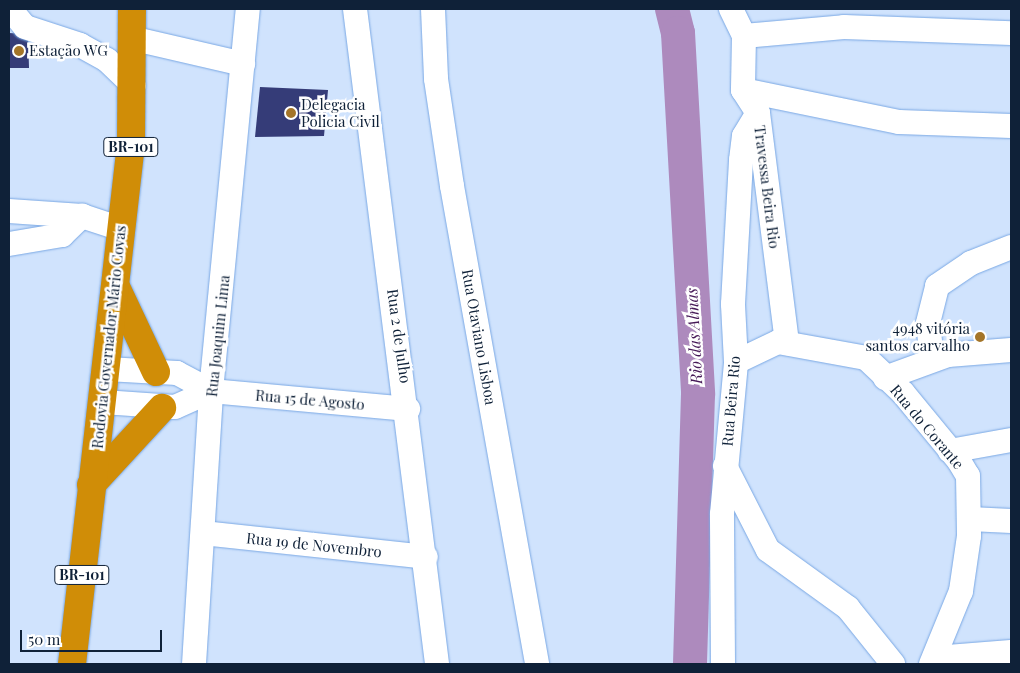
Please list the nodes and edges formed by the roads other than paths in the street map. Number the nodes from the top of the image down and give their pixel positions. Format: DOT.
graph roads {
  1 [pos="10,9"];
  2 [pos="132,9"];
  3 [pos="248,9"];
  4 [pos="355,9"];
  5 [pos="433,9"];
  6 [pos="731,9"];
  7 [pos="1011,32"];
  8 [pos="744,36"];
  9 [pos="134,39"];
  10 [pos="243,64"];
  11 [pos="134,86"];
  12 [pos="744,90"];
  13 [pos="758,113"];
  14 [pos="1011,126"];
  15 [pos="9,212"];
  16 [pos="82,216"];
  17 [pos="121,229"];
  18 [pos="9,244"];
  19 [pos="1011,247"];
  20 [pos="115,285"];
  21 [pos="787,342"];
  22 [pos="1011,350"];
  23 [pos="932,360"];
  24 [pos="736,362"];
  25 [pos="107,369"];
  26 [pos="156,372"];
  27 [pos="885,378"];
  28 [pos="212,391"];
  29 [pos="103,402"];
  30 [pos="162,408"];
  31 [pos="408,409"];
  32 [pos="1011,440"];
  33 [pos="950,451"];
  34 [pos="726,466"];
  35 [pos="91,485"];
  36 [pos="970,519"];
  37 [pos="1011,521"];
  38 [pos="203,532"];
  39 [pos="426,557"];
  40 [pos="1011,652"];
  41 [pos="933,661"];
  42 [pos="72,664"];
  43 [pos="194,664"];
  44 [pos="437,664"];
  45 [pos="537,664"];
  46 [pos="723,664"];
  47 [pos="893,664"];
  1 -- 11 [label="street"];
  2 -- 9 [label="highway, Rodovia Governador Mário Covas / BR-101"];
  3 -- 10 [label="street, Rua Joaquim Lima"];
  4 -- 31 [label="street, Rua 2 de Julho"];
  5 -- 45 [label="street, Rua Otaviano Lisboa"];
  6 -- 8 [label="street"];
  7 -- 8 [label="street"];
  8 -- 12 [label="street"];
  9 -- 10 [label="street"];
  9 -- 11 [label="highway, Rodovia Governador Mário Covas / BR-101"];
  10 -- 28 [label="street, Rua Joaquim Lima"];
  11 -- 17 [label="highway, Rodovia Governador Mário Covas / BR-101"];
  12 -- 13 [label="street, Travessa Beira Rio"];
  12 -- 14 [label="street"];
  13 -- 21 [label="street, Travessa Beira Rio"];
  13 -- 24 [label="street, Rua Beira Rio"];
  15 -- 16 [label="street"];
  16 -- 17 [label="street"];
  16 -- 18 [label="street"];
  17 -- 20 [label="highway, Rodovia Governador Mário Covas / BR-101"];
  19 -- 23 [label="street"];
  20 -- 25 [label="highway, Rodovia Governador Mário Covas / BR-101"];
  20 -- 26 [label="highway"];
  21 -- 24 [label="street, Rua do Corante"];
  21 -- 27 [label="street, Rua do Corante"];
  22 -- 23 [label="street"];
  23 -- 27 [label="street"];
  24 -- 34 [label="street, Rua Beira Rio"];
  25 -- 26 [label="street"];
  25 -- 29 [label="highway, Rodovia Governador Mário Covas / BR-101"];
  26 -- 28 [label="street"];
  27 -- 33 [label="street, Rua do Corante"];
  28 -- 30 [label="street"];
  28 -- 31 [label="street, Rua 15 de Agosto"];
  28 -- 38 [label="street, Rua Joaquim Lima"];
  29 -- 30 [label="street"];
  29 -- 35 [label="highway, Rodovia Governador Mário Covas / BR-101"];
  30 -- 35 [label="highway"];
  31 -- 39 [label="street, Rua 2 de Julho"];
  32 -- 33 [label="street"];
  33 -- 36 [label="street, Rua do Corante"];
  34 -- 46 [label="street, Rua Beira Rio"];
  34 -- 47 [label="street"];
  35 -- 42 [label="highway, Rodovia Governador Mário Covas / BR-101"];
  36 -- 37 [label="street"];
  36 -- 41 [label="street, Rua do Corante"];
  38 -- 39 [label="street, Rua 19 de Novembro"];
  38 -- 43 [label="street, Rua Joaquim Lima"];
  39 -- 44 [label="street, Rua 2 de Julho"];
  40 -- 41 [label="street"];
}
